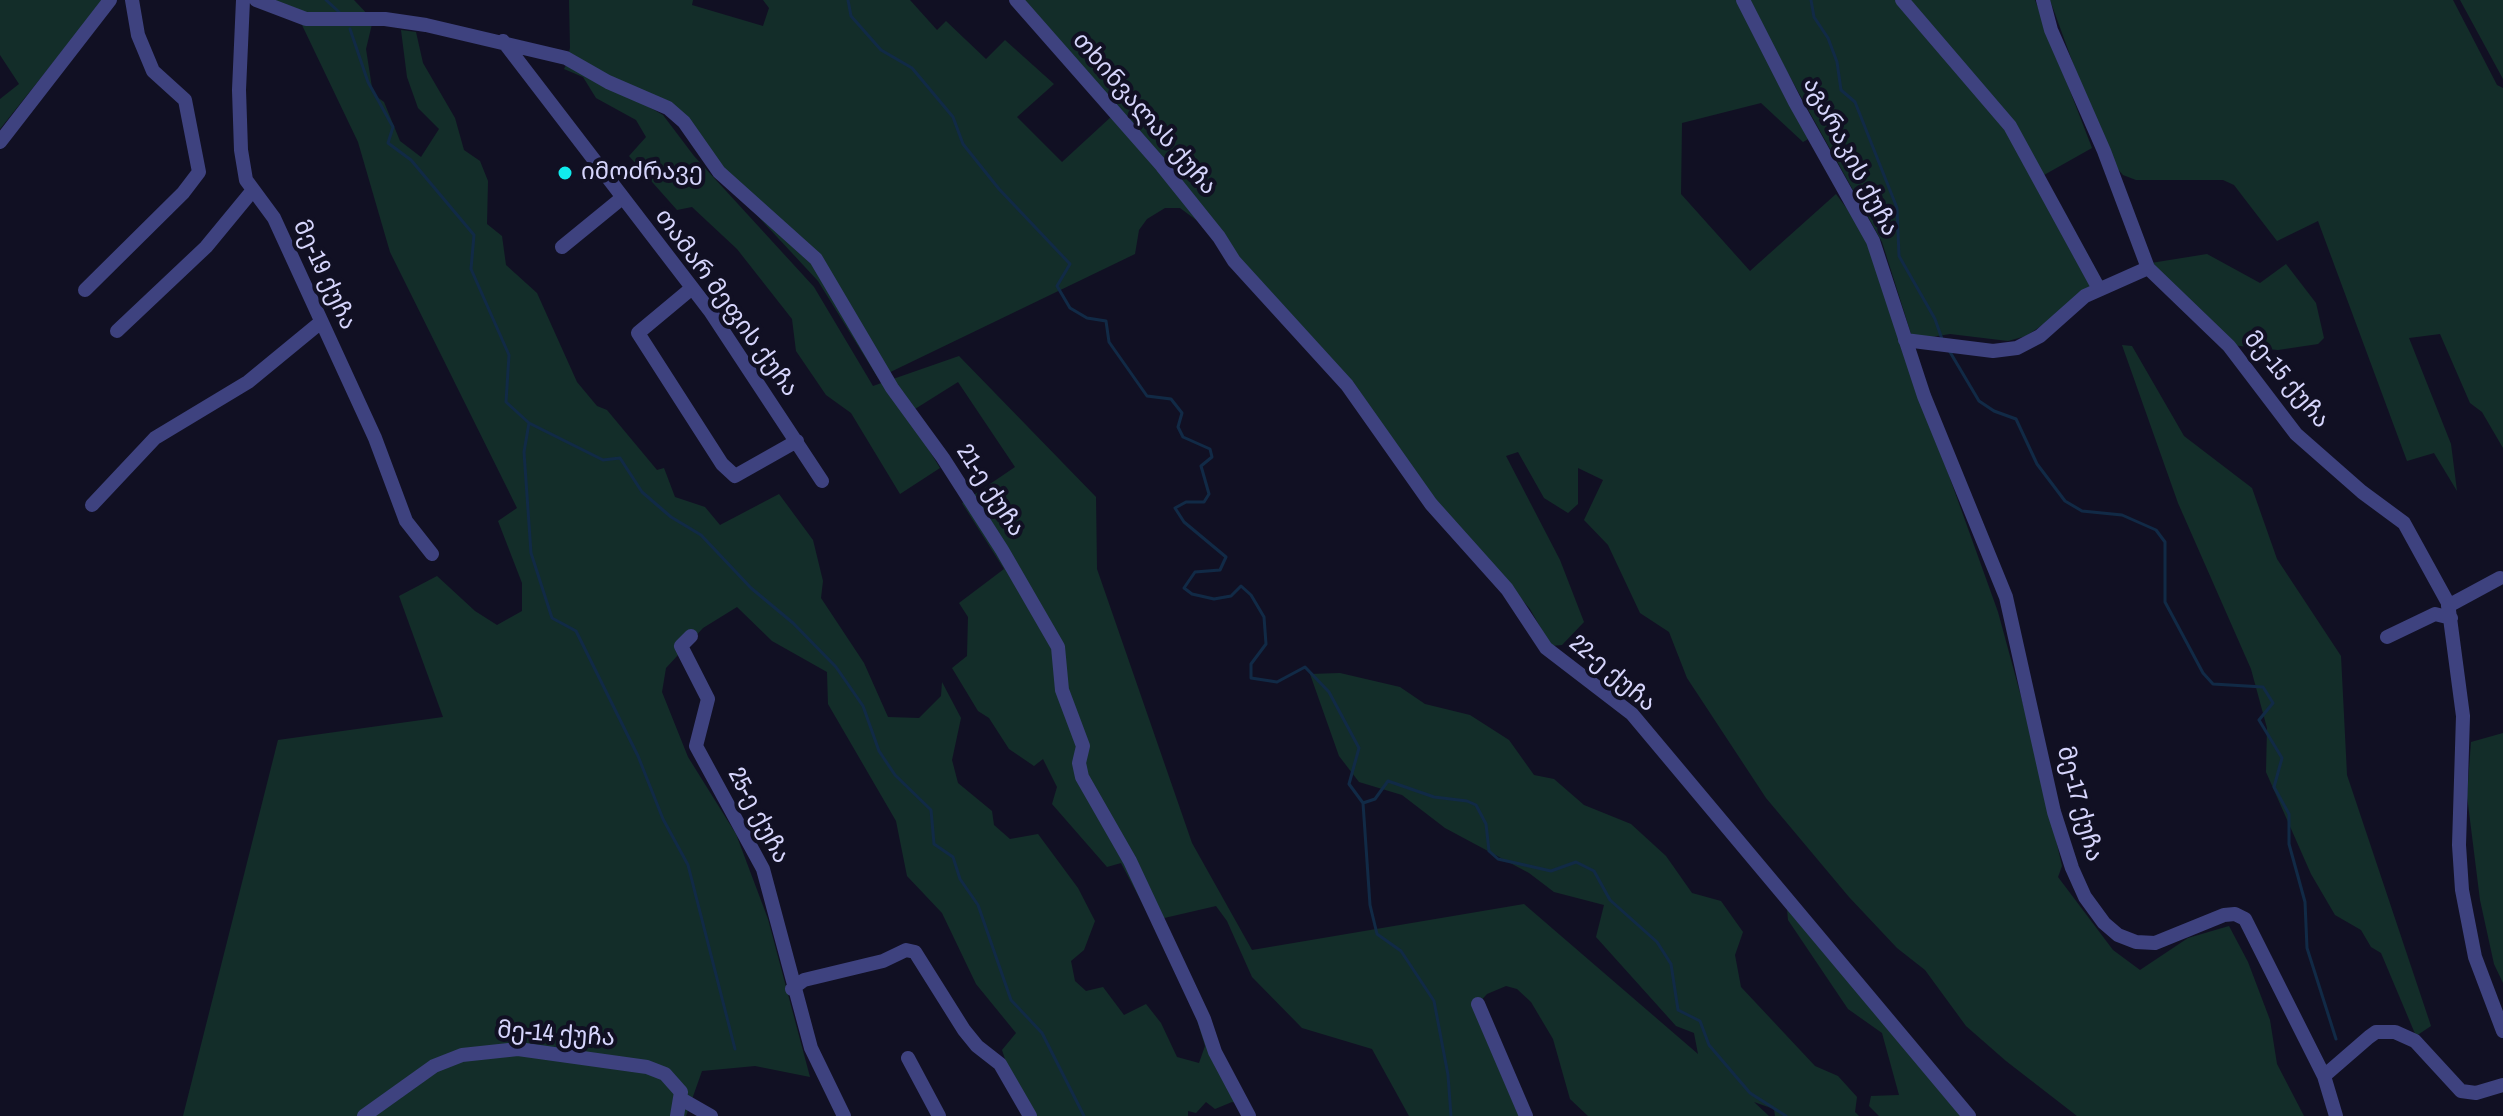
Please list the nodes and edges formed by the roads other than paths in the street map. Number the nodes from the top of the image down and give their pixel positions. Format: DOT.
graph roads {
  1 [pos="110,0"];
  2 [pos="132,0"];
  3 [pos="243,0"];
  4 [pos="256,0"];
  5 [pos="1016,0"];
  6 [pos="1743,0"];
  7 [pos="1902,0"];
  8 [pos="2043,0"];
  9 [pos="503,40"];
  10 [pos="0,142"];
  11 [pos="253,190"];
  12 [pos="622,198"];
  13 [pos="562,247"];
  14 [pos="1234,261"];
  15 [pos="2148,268"];
  16 [pos="692,288"];
  17 [pos="2099,289"];
  18 [pos="85,290"];
  19 [pos="321,322"];
  20 [pos="117,331"];
  21 [pos="1905,340"];
  22 [pos="797,441"];
  23 [pos="822,481"];
  24 [pos="92,505"];
  25 [pos="432,554"];
  26 [pos="2500,578"];
  27 [pos="2450,612"];
  28 [pos="691,636"];
  29 [pos="2387,637"];
  30 [pos="792,989"];
  31 [pos="1478,1004"];
  32 [pos="2503,1031"];
  33 [pos="908,1058"];
  34 [pos="2324,1076"];
  35 [pos="2503,1085"];
  36 [pos="683,1100"];
  37 [pos="364,1116"];
  38 [pos="677,1116"];
  39 [pos="711,1116"];
  40 [pos="844,1116"];
  41 [pos="939,1116"];
  42 [pos="1030,1116"];
  43 [pos="1249,1116"];
  44 [pos="1526,1116"];
  45 [pos="1969,1116"];
  46 [pos="2336,1116"];
  1 -- 10 [label="street"];
  2 -- 18 [label="street"];
  3 -- 11 [label="street, მე-19 ქუჩა"];
  4 -- 9 [label="street, 21-ე ქუჩა"];
  5 -- 14 [label="street, თხინვალას ქუჩა"];
  6 -- 21 [label="street, აგარაკის ქუჩა"];
  7 -- 17 [label="street"];
  8 -- 15 [label="street"];
  9 -- 12 [label="street, თამარ მეფის ქუჩა"];
  9 -- 43 [label="street, 21-ე ქუჩა"];
  11 -- 19 [label="street, მე-19 ქუჩა"];
  11 -- 20 [label="street"];
  12 -- 13 [label="street"];
  12 -- 16 [label="street, თამარ მეფის ქუჩა"];
  14 -- 45 [label="street, 22-ე ქუჩა"];
  15 -- 17 [label="street"];
  15 -- 27 [label="street, მე-15 ქუჩა"];
  16 -- 22 [label="street, თამარ მეფის ქუჩა"];
  16 -- 22 [label="street"];
  17 -- 21 [label="street"];
  19 -- 24 [label="street"];
  19 -- 25 [label="street, მე-19 ქუჩა"];
  21 -- 34 [label="street, მე-17 ქუჩა"];
  22 -- 23 [label="street, თამარ მეფის ქუჩა"];
  26 -- 27 [label="street"];
  27 -- 29 [label="street"];
  27 -- 32 [label="street, მე-15 ქუჩა"];
  28 -- 30 [label="street, 25-ე ქუჩა"];
  30 -- 40 [label="street, 25-ე ქუჩა"];
  30 -- 42 [label="street"];
  31 -- 44 [label="street"];
  33 -- 41 [label="street"];
  34 -- 35 [label="street"];
  34 -- 46 [label="street, მე-17 ქუჩა"];
  36 -- 37 [label="street, მე-14 ქუჩა"];
  36 -- 38 [label="street"];
  36 -- 39 [label="street, მე-14 ქუჩა"];
}
